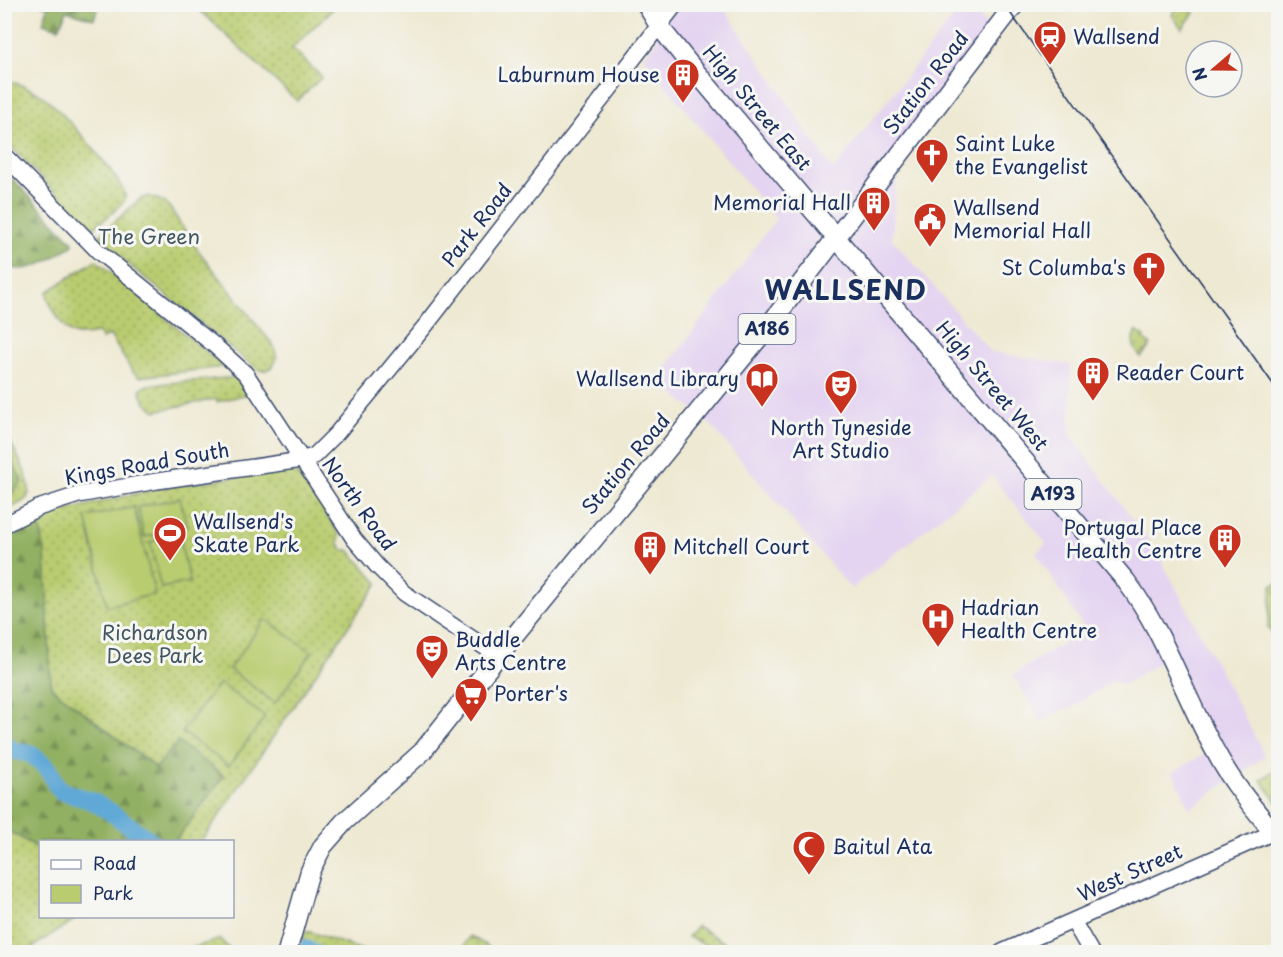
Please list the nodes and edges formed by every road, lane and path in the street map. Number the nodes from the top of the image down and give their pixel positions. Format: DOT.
graph roads {
  1 [pos="646,4"];
  2 [pos="657,4"];
  3 [pos="668,4"];
  4 [pos="676,4"];
  5 [pos="1015,4"];
  6 [pos="659,26"];
  7 [pos="4,155"];
  8 [pos="838,238"];
  9 [pos="302,460"];
  10 [pos="4,525"];
  11 [pos="498,656"];
  12 [pos="1276,835"];
  13 [pos="1073,921"];
  14 [pos="287,952"];
  15 [pos="1002,952"];
  16 [pos="1091,952"];
  1 -- 6 [label="main road, High Street East / A193"];
  2 -- 3 [label="main road"];
  4 -- 6 [label="street, Park Road"];
  5 -- 8 [label="main road, Station Road / A186"];
  6 -- 8 [label="main road, High Street East / A193"];
  6 -- 9 [label="street, Park Road"];
  7 -- 9 [label="street, North Road"];
  8 -- 11 [label="main road, Station Road / A186"];
  8 -- 12 [label="main road, High Street West / A193"];
  9 -- 10 [label="street, Kings Road South"];
  9 -- 11 [label="street, North Road"];
  11 -- 14 [label="main road, Station Road / A186"];
  12 -- 13 [label="street, West Street"];
  13 -- 15 [label="street, West Street"];
  13 -- 16 [label="street"];
}
